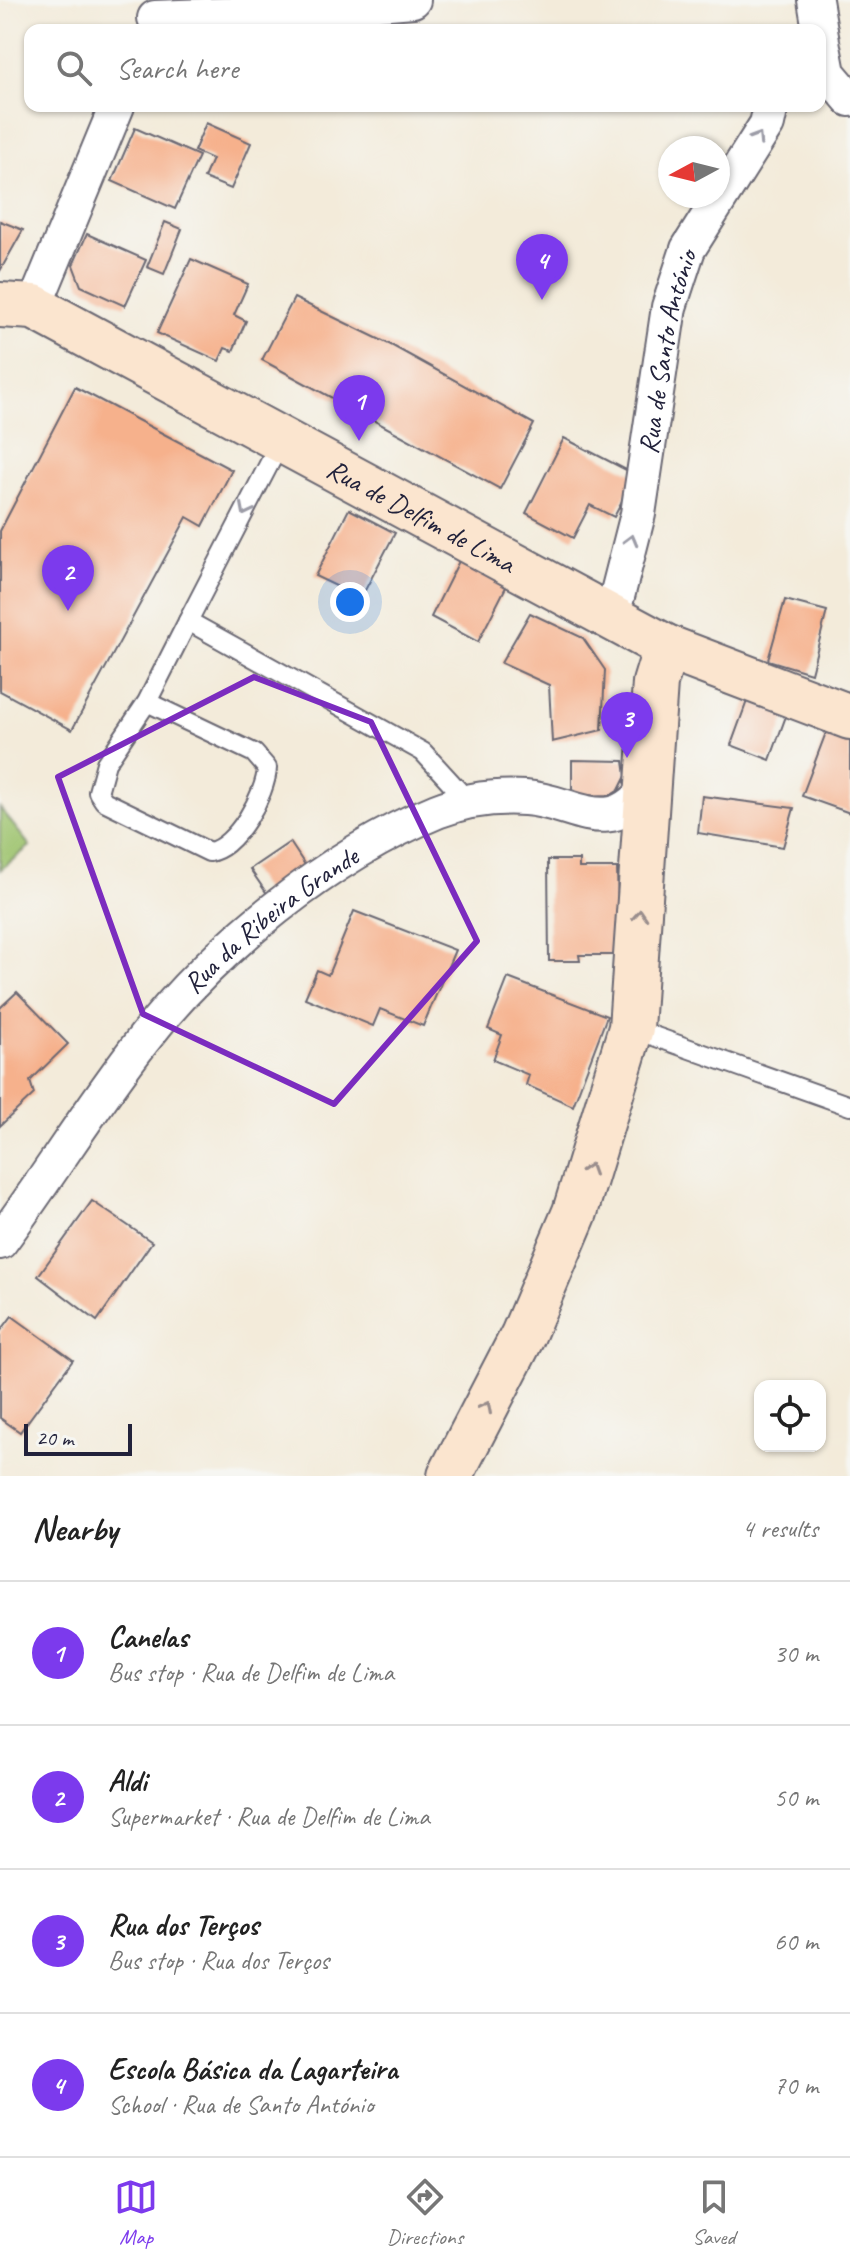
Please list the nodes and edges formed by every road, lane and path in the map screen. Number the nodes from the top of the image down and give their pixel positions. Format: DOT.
graph roads {
  1 [pos="413,0"];
  2 [pos="815,0"];
  3 [pos="156,16"];
  4 [pos="819,24"];
  5 [pos="826,63"];
  6 [pos="850,99"];
  7 [pos="114,112"];
  8 [pos="770,112"];
  9 [pos="17,306"];
  10 [pos="281,441"];
  11 [pos="612,616"];
  12 [pos="188,621"];
  13 [pos="666,647"];
  14 [pos="147,702"];
  15 [pos="850,717"];
  16 [pos="646,790"];
  17 [pos="467,800"];
  18 [pos="631,1028"];
  19 [pos="850,1106"];
  20 [pos="43,1184"];
  21 [pos="0,1204"];
  22 [pos="0,1242"];
  23 [pos="450,1476"];
  1 -- 3 [label="street"];
  2 -- 4 [label="street"];
  5 -- 6 [label="street"];
  7 -- 9 [label="street"];
  11 -- 8 [label="street, Rua de Santo António, one-way"];
  9 -- 10 [label="main road, Rua de Delfim de Lima"];
  10 -- 11 [label="main road, Rua de Delfim de Lima"];
  10 -- 12 [label="lane, one-way"];
  11 -- 13 [label="main road, Rua de Delfim de Lima"];
  12 -- 14 [label="lane"];
  12 -- 17 [label="lane"];
  13 -- 15 [label="main road, Rua de Delfim de Lima"];
  13 -- 16 [label="main road"];
  14 -- 14 [label="lane"];
  16 -- 17 [label="street, Rua da Ribeira Grande"];
  18 -- 16 [label="main road, one-way"];
  17 -- 20 [label="street, Rua da Ribeira Grande"];
  18 -- 19 [label="lane"];
  23 -- 18 [label="main road, one-way"];
  20 -- 21 [label="street"];
  20 -- 22 [label="street, Rua da Ribeira Grande"];
}
